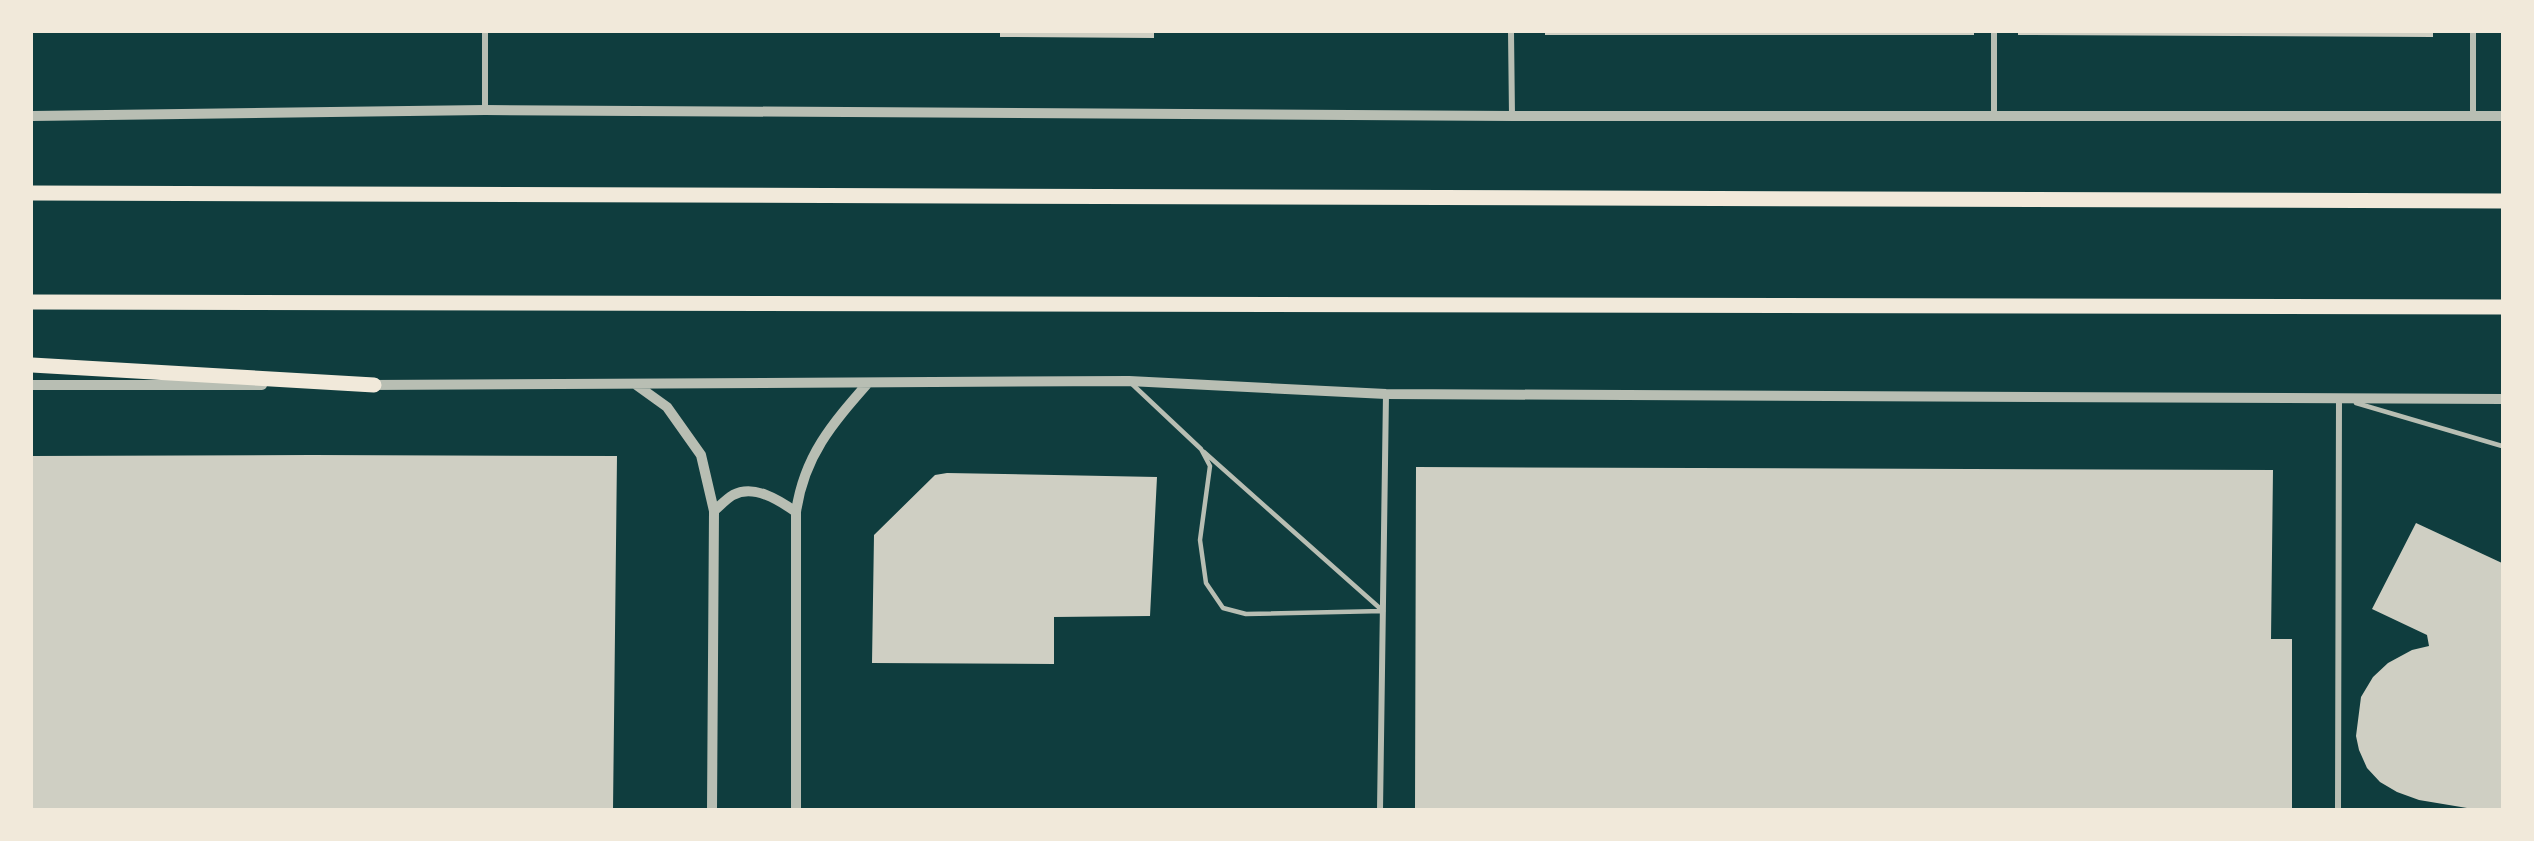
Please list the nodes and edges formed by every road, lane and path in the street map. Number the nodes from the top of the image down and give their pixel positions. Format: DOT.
graph roads {
  1 [pos="485,32"];
  2 [pos="1511,32"];
  3 [pos="1994,32"];
  4 [pos="2474,32"];
  5 [pos="485,110"];
  6 [pos="1994,115"];
  7 [pos="32,116"];
  8 [pos="1512,116"];
  9 [pos="2473,116"];
  10 [pos="2502,116"];
  11 [pos="32,193"];
  12 [pos="2502,201"];
  13 [pos="32,302"];
  14 [pos="2502,307"];
  15 [pos="32,366"];
  16 [pos="1129,381"];
  17 [pos="868,383"];
  18 [pos="635,384"];
  19 [pos="32,385"];
  20 [pos="374,385"];
  21 [pos="1386,394"];
  22 [pos="2339,398"];
  23 [pos="2502,399"];
  24 [pos="2502,446"];
  25 [pos="1201,449"];
  26 [pos="714,511"];
  27 [pos="796,512"];
  28 [pos="1383,611"];
  29 [pos="712,810"];
  30 [pos="796,810"];
  31 [pos="1380,810"];
  32 [pos="2338,810"];
  1 -- 5 [label="street"];
  2 -- 8 [label="street"];
  3 -- 6 [label="street"];
  4 -- 9 [label="street"];
  5 -- 7 [label="street"];
  5 -- 8 [label="street"];
  6 -- 8 [label="street"];
  6 -- 9 [label="street"];
  9 -- 10 [label="street"];
  11 -- 12 [label="main road"];
  13 -- 14 [label="main road"];
  15 -- 20 [label="main road"];
  16 -- 17 [label="street"];
  16 -- 21 [label="street"];
  16 -- 25 [label="lane"];
  17 -- 18 [label="street"];
  17 -- 27 [label="street"];
  18 -- 20 [label="street"];
  18 -- 26 [label="street"];
  19 -- 20 [label="street"];
  21 -- 22 [label="street"];
  21 -- 28 [label="street"];
  22 -- 23 [label="street"];
  22 -- 24 [label="lane"];
  22 -- 32 [label="street"];
  25 -- 28 [label="lane"];
  25 -- 28 [label="lane"];
  26 -- 27 [label="street"];
  26 -- 29 [label="street"];
  27 -- 30 [label="street"];
  28 -- 31 [label="street"];
}
